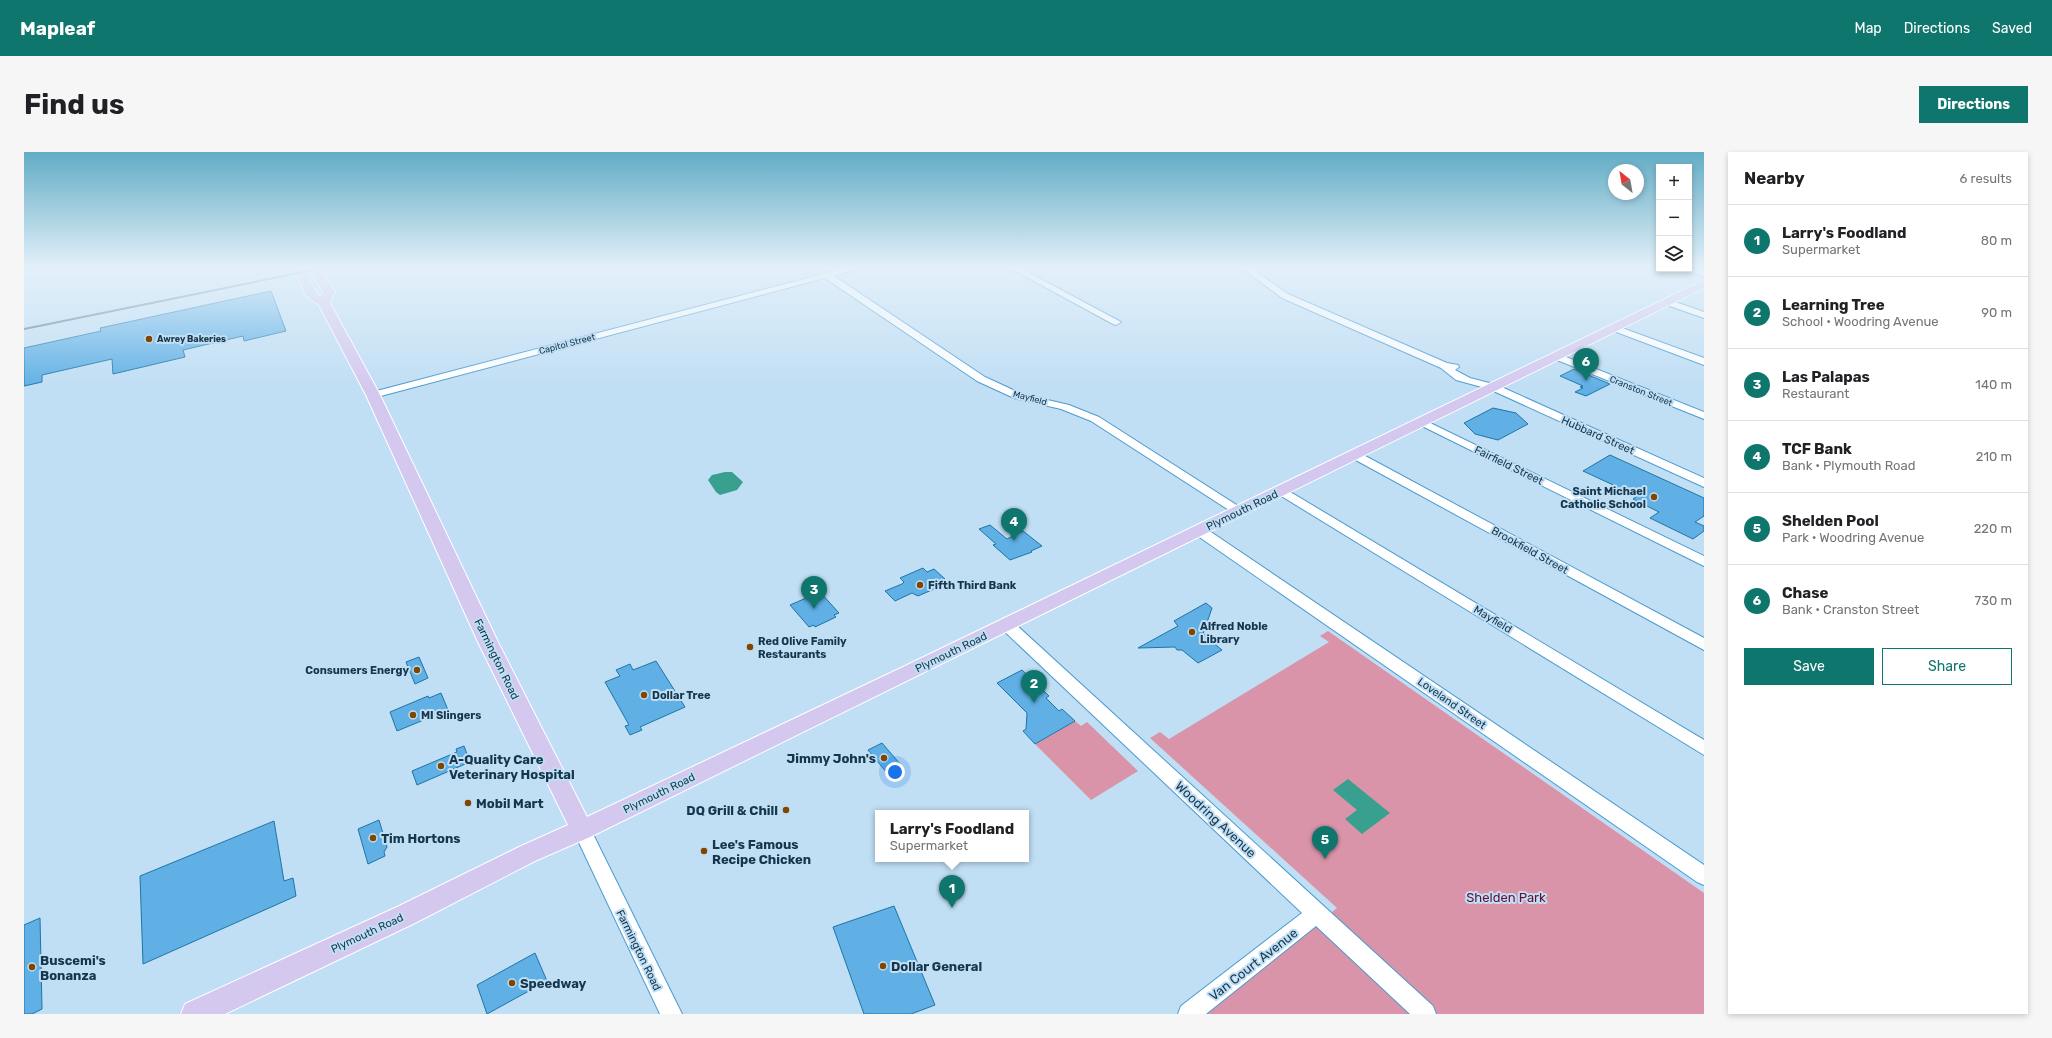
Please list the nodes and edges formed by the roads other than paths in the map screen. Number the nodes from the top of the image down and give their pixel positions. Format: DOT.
graph roads {
  1 [pos="327,308"];
  2 [pos="701,308"];
  3 [pos="876,308"];
  4 [pos="1090,308"];
  5 [pos="1313,308"];
  6 [pos="1654,308"];
  7 [pos="1685,308"];
  8 [pos="1704,315"];
  9 [pos="1116,322"];
  10 [pos="1614,328"];
  11 [pos="1556,356"];
  12 [pos="1704,362"];
  13 [pos="1493,387"];
  14 [pos="373,395"];
  15 [pos="1704,416"];
  16 [pos="1422,422"];
  17 [pos="1356,455"];
  18 [pos="1704,482"];
  19 [pos="1282,491"];
  20 [pos="1240,511"];
  21 [pos="1200,531"];
  22 [pos="1704,562"];
  23 [pos="1007,625"];
  24 [pos="1704,645"];
  25 [pos="1704,748"];
  26 [pos="582,830"];
  27 [pos="1704,876"];
  28 [pos="1317,913"];
  29 [pos="195,1014"];
  30 [pos="671,1014"];
  31 [pos="1189,1014"];
  32 [pos="1425,1014"];
  1 -- 14 [label="main road, Farmington Road"];
  2 -- 14 [label="street, Capitol Street"];
  3 -- 20 [label="street, Mayfield"];
  4 -- 9 [label="street"];
  5 -- 13 [label="street, Hubbard Street"];
  6 -- 10 [label="main road, Plymouth Road"];
  7 -- 8 [label="street"];
  10 -- 11 [label="main road, Plymouth Road"];
  10 -- 12 [label="street"];
  11 -- 13 [label="main road, Plymouth Road"];
  11 -- 15 [label="street, Cranston Street"];
  13 -- 16 [label="main road, Plymouth Road"];
  13 -- 18 [label="street, Hubbard Street"];
  14 -- 26 [label="main road, Farmington Road"];
  16 -- 17 [label="main road, Plymouth Road"];
  16 -- 22 [label="street, Fairfield Street"];
  17 -- 19 [label="main road, Plymouth Road"];
  17 -- 24 [label="street, Brookfield Street"];
  19 -- 20 [label="main road, Plymouth Road"];
  19 -- 25 [label="street, Mayfield"];
  20 -- 21 [label="main road, Plymouth Road"];
  21 -- 23 [label="main road, Plymouth Road"];
  21 -- 27 [label="street, Loveland Street"];
  23 -- 26 [label="main road, Plymouth Road"];
  23 -- 28 [label="street, Woodring Avenue"];
  26 -- 29 [label="main road, Plymouth Road"];
  26 -- 30 [label="street, Farmington Road"];
  28 -- 31 [label="street, Van Court Avenue"];
  28 -- 32 [label="street, Woodring Avenue"];
}
